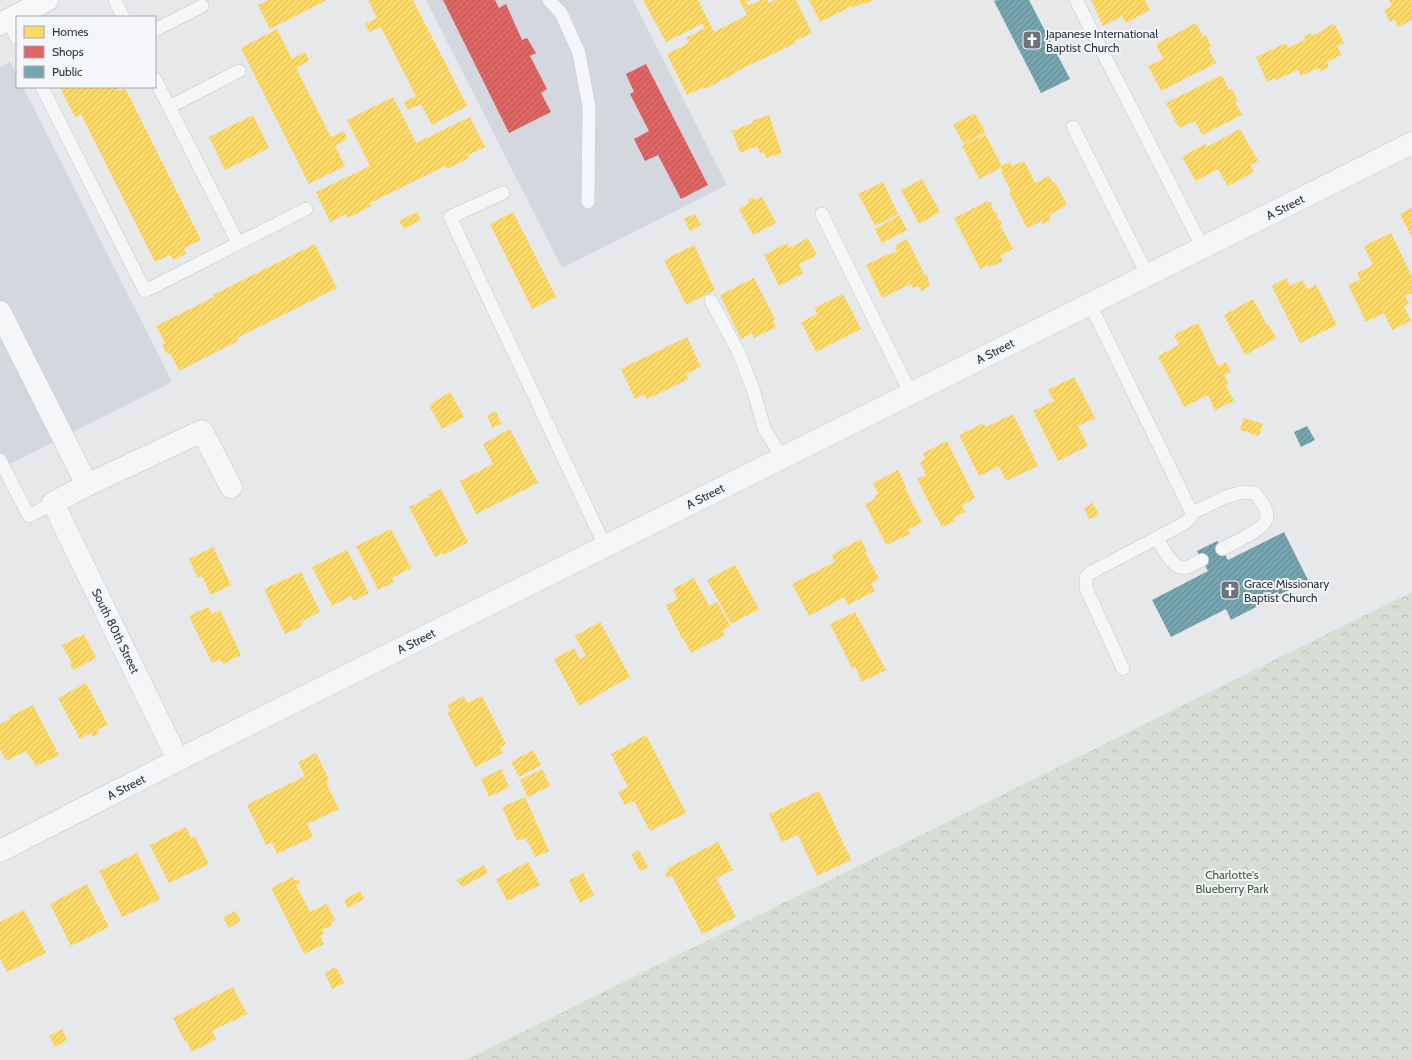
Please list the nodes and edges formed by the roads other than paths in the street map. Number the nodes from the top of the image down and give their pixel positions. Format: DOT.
graph roads {
  1 [pos="47,0"];
  2 [pos="115,0"];
  3 [pos="549,0"];
  4 [pos="1077,2"];
  5 [pos="202,6"];
  6 [pos="24,16"];
  7 [pos="123,16"];
  8 [pos="156,29"];
  9 [pos="239,71"];
  10 [pos="156,81"];
  11 [pos="43,88"];
  12 [pos="169,107"];
  13 [pos="1073,127"];
  14 [pos="1412,143"];
  15 [pos="502,193"];
  16 [pos="588,202"];
  17 [pos="306,209"];
  18 [pos="822,214"];
  19 [pos="238,243"];
  20 [pos="1203,248"];
  21 [pos="1148,276"];
  22 [pos="710,301"];
  23 [pos="1090,304"];
  24 [pos="0,312"];
  25 [pos="911,394"];
  26 [pos="782,458"];
  27 [pos="0,460"];
  28 [pos="87,485"];
  29 [pos="231,487"];
  30 [pos="52,503"];
  31 [pos="1192,513"];
  32 [pos="1157,538"];
  33 [pos="605,546"];
  34 [pos="1222,549"];
  35 [pos="1202,560"];
  36 [pos="1123,669"];
  37 [pos="178,760"];
  38 [pos="0,851"];
  1 -- 6 [label="main road"];
  2 -- 7 [label="lane"];
  3 -- 16 [label="lane"];
  4 -- 20 [label="lane"];
  5 -- 8 [label="lane"];
  9 -- 12 [label="lane"];
  10 -- 12 [label="lane"];
  11 -- 19 [label="lane"];
  12 -- 19 [label="lane"];
  13 -- 21 [label="lane"];
  14 -- 20 [label="street, A Street"];
  15 -- 33 [label="lane"];
  17 -- 19 [label="lane"];
  18 -- 25 [label="lane"];
  20 -- 21 [label="street, A Street"];
  21 -- 23 [label="street, A Street"];
  22 -- 26 [label="lane"];
  23 -- 25 [label="street, A Street"];
  23 -- 31 [label="lane"];
  24 -- 28 [label="street"];
  25 -- 26 [label="street, A Street"];
  26 -- 33 [label="street, A Street"];
  27 -- 30 [label="lane"];
  28 -- 29 [label="street"];
  28 -- 30 [label="street"];
  30 -- 37 [label="street, South 80th Street"];
  31 -- 32 [label="lane"];
  31 -- 34 [label="lane"];
  32 -- 35 [label="lane"];
  32 -- 36 [label="lane"];
  33 -- 37 [label="street, A Street"];
  37 -- 38 [label="street, A Street"];
}
